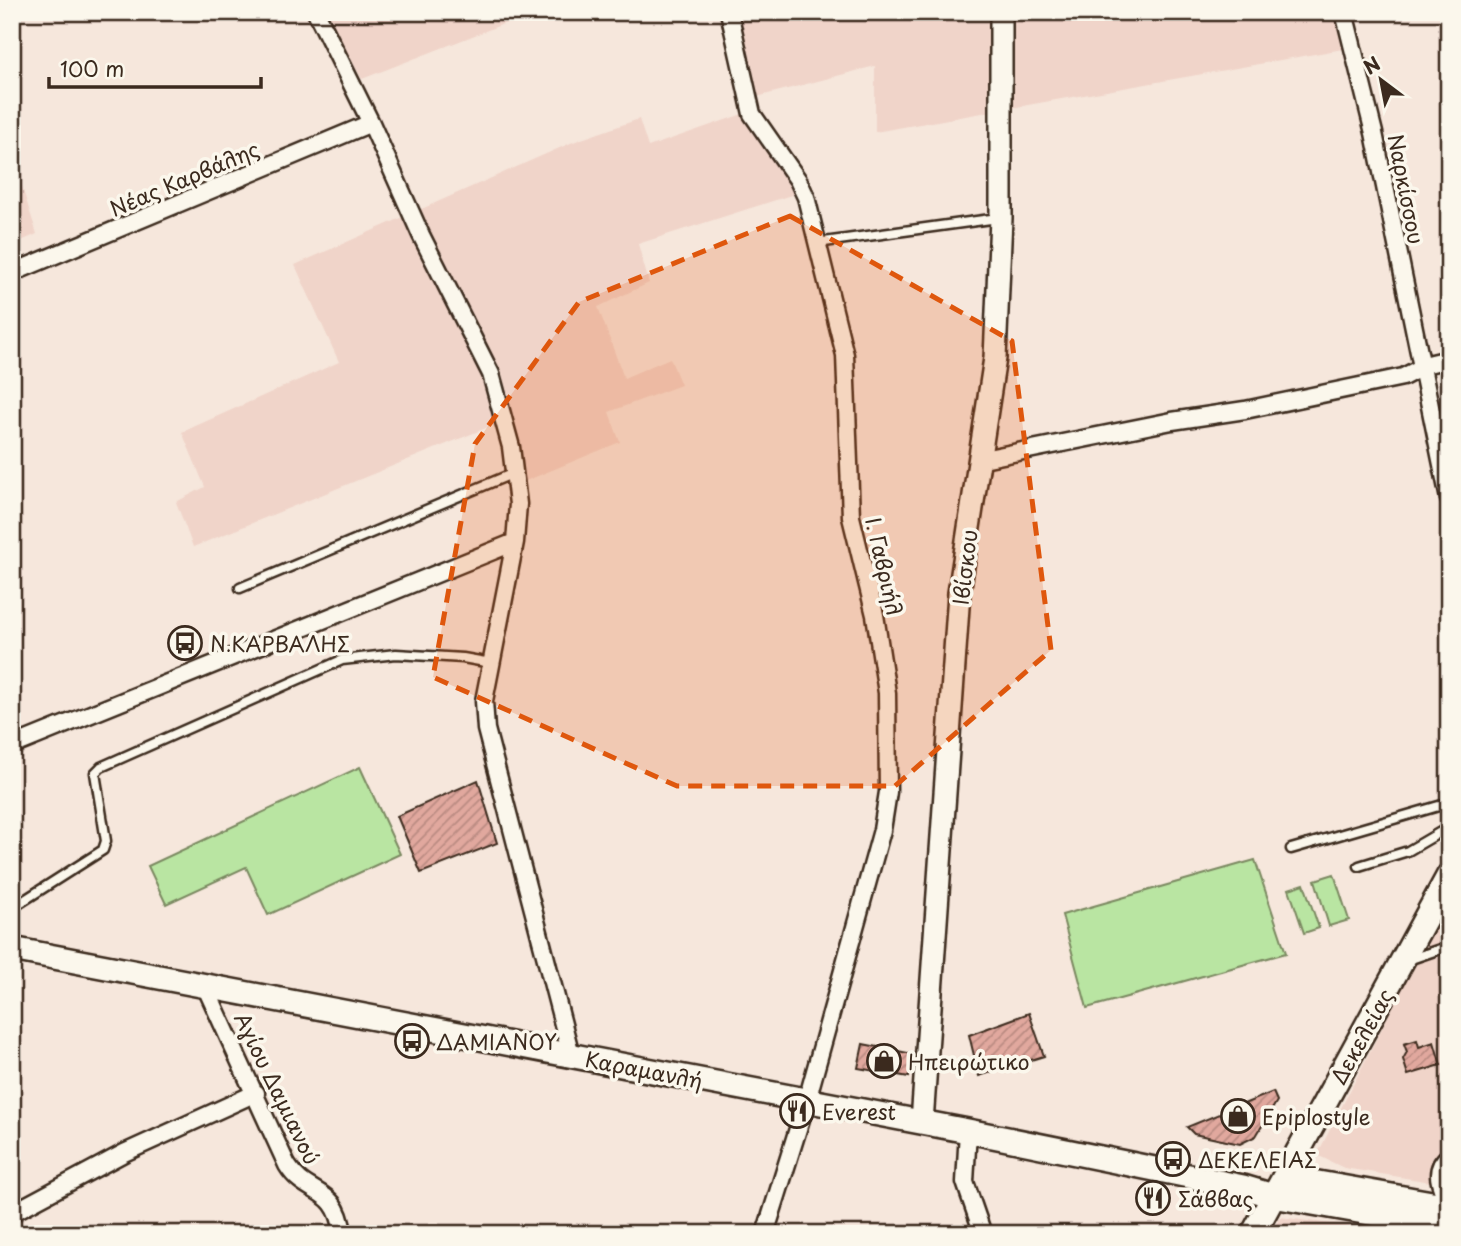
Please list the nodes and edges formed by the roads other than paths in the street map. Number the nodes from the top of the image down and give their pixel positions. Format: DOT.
graph roads {
  1 [pos="316,12"];
  2 [pos="729,12"];
  3 [pos="1001,12"];
  4 [pos="1344,12"];
  5 [pos="371,123"];
  6 [pos="1001,218"];
  7 [pos="817,243"];
  8 [pos="12,273"];
  9 [pos="1449,359"];
  10 [pos="1421,368"];
  11 [pos="978,460"];
  12 [pos="514,473"];
  13 [pos="1449,499"];
  14 [pos="515,542"];
  15 [pos="240,588"];
  16 [pos="491,663"];
  17 [pos="12,746"];
  18 [pos="1449,803"];
  19 [pos="1449,827"];
  20 [pos="1291,849"];
  21 [pos="1359,866"];
  22 [pos="1449,875"];
  23 [pos="12,908"];
  24 [pos="1449,946"];
  25 [pos="12,949"];
  26 [pos="1401,962"];
  27 [pos="205,986"];
  28 [pos="571,1055"];
  29 [pos="256,1093"];
  30 [pos="807,1100"];
  31 [pos="922,1122"];
  32 [pos="968,1131"];
  33 [pos="1449,1156"];
  34 [pos="1273,1196"];
  35 [pos="12,1213"];
  36 [pos="1448,1219"];
  37 [pos="343,1234"];
  38 [pos="765,1234"];
  39 [pos="983,1234"];
  40 [pos="1253,1234"];
  1 -- 5 [label="street"];
  2 -- 7 [label="street, Ι. Γαβριήλ"];
  3 -- 6 [label="street, Ιβίσκου"];
  4 -- 10 [label="street, Ναρκίσσου"];
  5 -- 8 [label="street, Νέας Καρβάλης"];
  5 -- 12 [label="street"];
  6 -- 7 [label="lane"];
  6 -- 11 [label="street, Ιβίσκου"];
  7 -- 30 [label="street, Ι. Γαβριήλ"];
  9 -- 10 [label="street"];
  10 -- 11 [label="street"];
  10 -- 13 [label="street, Ναρκίσσου"];
  11 -- 31 [label="street, Ιβίσκου"];
  12 -- 14 [label="street"];
  12 -- 15 [label="lane"];
  14 -- 16 [label="street"];
  14 -- 17 [label="street"];
  16 -- 23 [label="lane"];
  16 -- 28 [label="street"];
  18 -- 20 [label="lane"];
  19 -- 21 [label="lane"];
  22 -- 26 [label="main road, Δεκελείας"];
  24 -- 26 [label="lane"];
  25 -- 27 [label="main road, Καραμανλή"];
  26 -- 34 [label="main road, Δεκελείας"];
  27 -- 28 [label="main road, Καραμανλή"];
  27 -- 29 [label="street, Αγίου Δαμιανού"];
  28 -- 30 [label="main road, Καραμανλή"];
  29 -- 35 [label="street"];
  29 -- 37 [label="street, Αγίου Δαμιανού"];
  30 -- 31 [label="main road, Καραμανλή"];
  30 -- 38 [label="street, Ι. Γαβριήλ"];
  31 -- 32 [label="main road, Καραμανλή"];
  32 -- 34 [label="main road, Καραμανλή"];
  32 -- 39 [label="street"];
  33 -- 36 [label="street"];
  34 -- 36 [label="main road"];
  34 -- 40 [label="main road, Δεκελείας"];
}
